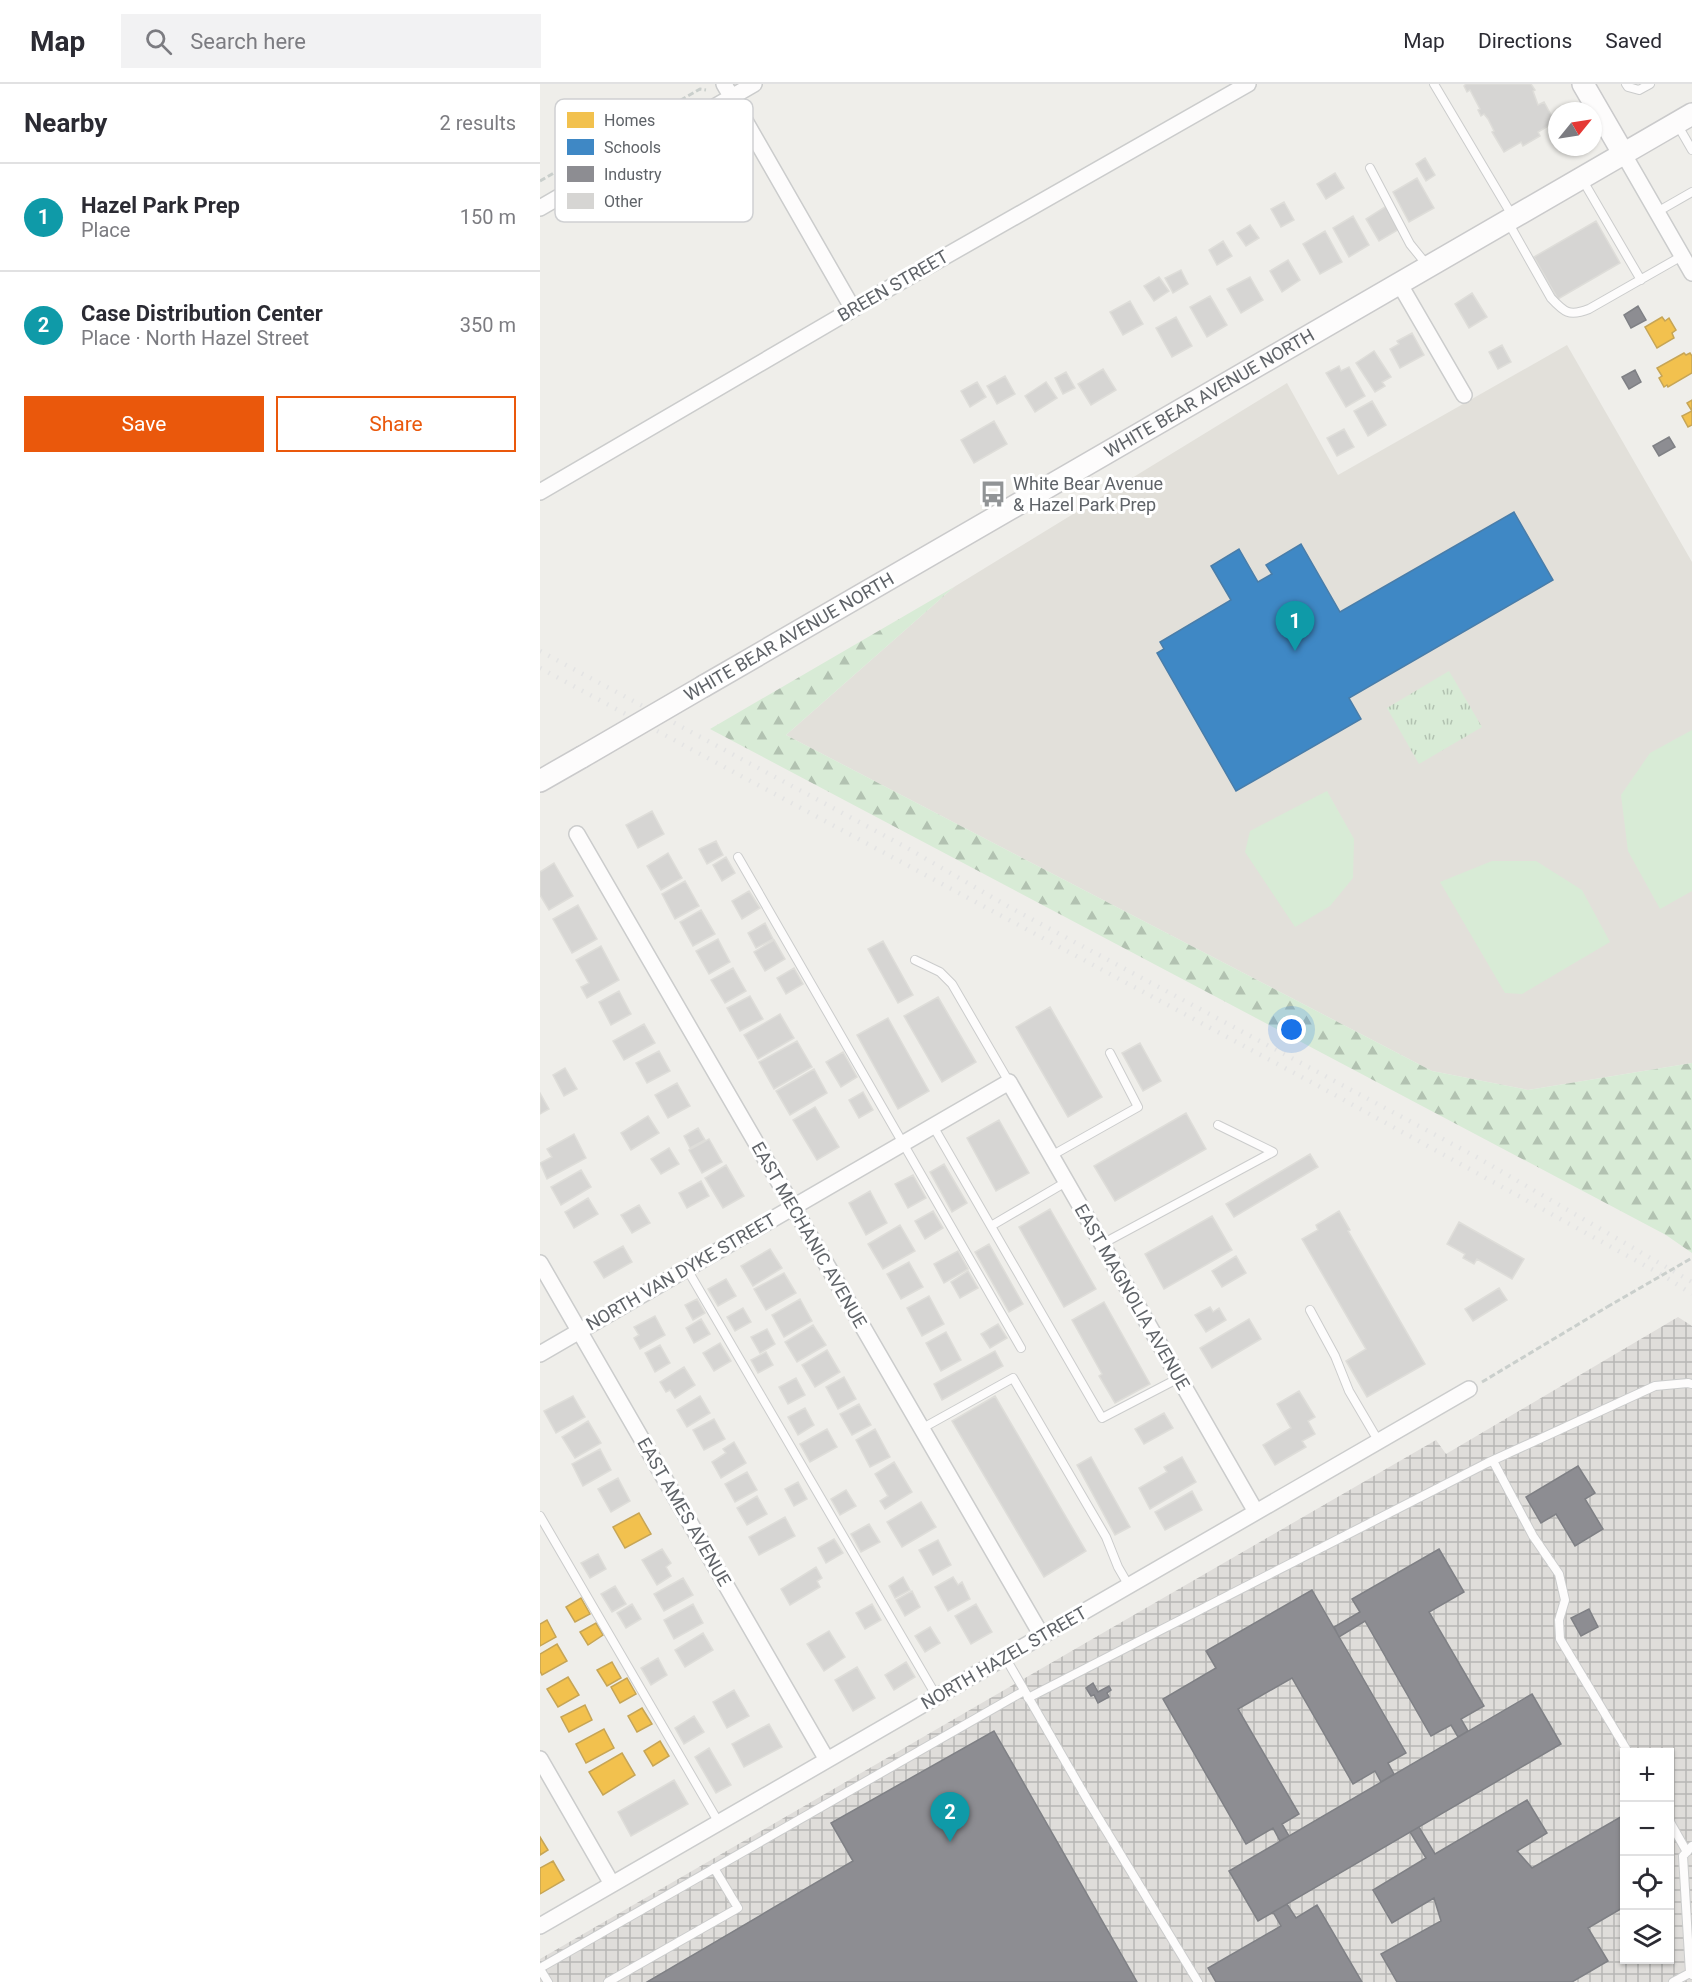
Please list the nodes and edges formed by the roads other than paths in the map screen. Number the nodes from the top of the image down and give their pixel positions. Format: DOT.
graph roads {
  1 [pos="754,84"];
  2 [pos="1248,84"];
  3 [pos="1434,84"];
  4 [pos="1583,84"];
  5 [pos="1626,84"];
  6 [pos="1650,84"];
  7 [pos="728,91"];
  8 [pos="715,99"];
  9 [pos="1684,119"];
  10 [pos="753,135"];
  11 [pos="1692,150"];
  12 [pos="1623,153"];
  13 [pos="1370,168"];
  14 [pos="1581,178"];
  15 [pos="1692,192"];
  16 [pos="555,199"];
  17 [pos="540,208"];
  18 [pos="1657,212"];
  19 [pos="1510,219"];
  20 [pos="1682,256"];
  21 [pos="1428,266"];
  22 [pos="1692,273"];
  23 [pos="1641,280"];
  24 [pos="1399,284"];
  25 [pos="853,309"];
  26 [pos="1464,395"];
  27 [pos="540,492"];
  28 [pos="540,781"];
  29 [pos="577,834"];
  30 [pos="738,857"];
  31 [pos="915,960"];
  32 [pos="1110,1053"];
  33 [pos="1008,1082"];
  34 [pos="1218,1125"];
  35 [pos="933,1126"];
  36 [pos="904,1143"];
  37 [pos="1051,1156"];
  38 [pos="1066,1182"];
  39 [pos="793,1207"];
  40 [pos="991,1226"];
  41 [pos="1102,1244"];
  42 [pos="540,1263"];
  43 [pos="687,1269"];
  44 [pos="1310,1310"];
  45 [pos="579,1331"];
  46 [pos="1021,1348"];
  47 [pos="540,1354"];
  48 [pos="1179,1378"];
  49 [pos="1692,1384"];
  50 [pos="1469,1389"];
  51 [pos="921,1429"];
  52 [pos="1379,1442"];
  53 [pos="1493,1461"];
  54 [pos="1256,1512"];
  55 [pos="540,1516"];
  56 [pos="1129,1586"];
  57 [pos="1042,1636"];
  58 [pos="1005,1658"];
  59 [pos="1026,1694"];
  60 [pos="937,1697"];
  61 [pos="1626,1748"];
  62 [pos="540,1759"];
  63 [pos="827,1760"];
  64 [pos="719,1823"];
  65 [pos="1674,1827"];
  66 [pos="1690,1849"];
  67 [pos="714,1868"];
  68 [pos="612,1884"];
  69 [pos="540,1926"];
  70 [pos="540,1968"];
  71 [pos="1691,1974"];
  72 [pos="548,1982"];
  73 [pos="608,1982"];
  74 [pos="1198,1982"];
  75 [pos="1673,1982"];
  1 -- 7 [label="street"];
  2 -- 25 [label="street, BREEN STREET"];
  3 -- 19 [label="lane"];
  4 -- 12 [label="main road"];
  5 -- 6 [label="lane"];
  7 -- 8 [label="street"];
  9 -- 11 [label="lane"];
  9 -- 12 [label="main road, WHITE BEAR AVENUE NORTH"];
  10 -- 25 [label="street"];
  12 -- 14 [label="main road, WHITE BEAR AVENUE NORTH"];
  12 -- 18 [label="street"];
  13 -- 21 [label="lane"];
  14 -- 19 [label="main road, WHITE BEAR AVENUE NORTH"];
  14 -- 23 [label="lane"];
  15 -- 18 [label="lane"];
  16 -- 17 [label="street"];
  18 -- 20 [label="street"];
  19 -- 21 [label="main road, WHITE BEAR AVENUE NORTH"];
  19 -- 23 [label="lane"];
  20 -- 22 [label="street"];
  20 -- 23 [label="lane"];
  21 -- 24 [label="main road, WHITE BEAR AVENUE NORTH"];
  24 -- 26 [label="street"];
  24 -- 28 [label="main road, WHITE BEAR AVENUE NORTH, bridge"];
  25 -- 27 [label="street, BREEN STREET"];
  29 -- 39 [label="street, EAST MECHANIC AVENUE"];
  30 -- 36 [label="lane"];
  31 -- 33 [label="lane"];
  32 -- 37 [label="lane"];
  33 -- 35 [label="street, NORTH VAN DYKE STREET"];
  33 -- 37 [label="street, EAST MAGNOLIA AVENUE"];
  34 -- 41 [label="lane"];
  35 -- 36 [label="street, NORTH VAN DYKE STREET"];
  35 -- 40 [label="lane"];
  36 -- 39 [label="street, NORTH VAN DYKE STREET"];
  36 -- 46 [label="lane"];
  37 -- 38 [label="street, EAST MAGNOLIA AVENUE"];
  38 -- 40 [label="lane"];
  38 -- 41 [label="street, EAST MAGNOLIA AVENUE"];
  39 -- 43 [label="street, NORTH VAN DYKE STREET"];
  39 -- 51 [label="street, EAST MECHANIC AVENUE"];
  40 -- 48 [label="lane"];
  41 -- 48 [label="street, EAST MAGNOLIA AVENUE"];
  42 -- 45 [label="street, EAST AMES AVENUE"];
  43 -- 45 [label="street, NORTH VAN DYKE STREET"];
  43 -- 60 [label="lane"];
  44 -- 52 [label="lane"];
  45 -- 47 [label="street, NORTH VAN DYKE STREET"];
  45 -- 63 [label="street, EAST AMES AVENUE"];
  48 -- 54 [label="street, EAST MAGNOLIA AVENUE"];
  49 -- 53 [label="lane"];
  50 -- 52 [label="street, NORTH HAZEL STREET"];
  51 -- 56 [label="lane"];
  51 -- 57 [label="street, EAST MECHANIC AVENUE"];
  52 -- 54 [label="street, NORTH HAZEL STREET"];
  53 -- 59 [label="lane"];
  53 -- 61 [label="lane"];
  54 -- 56 [label="street, NORTH HAZEL STREET"];
  55 -- 64 [label="lane"];
  56 -- 57 [label="street, NORTH HAZEL STREET"];
  57 -- 58 [label="street, NORTH HAZEL STREET"];
  58 -- 59 [label="lane"];
  58 -- 60 [label="street, NORTH HAZEL STREET"];
  59 -- 67 [label="lane"];
  59 -- 74 [label="lane"];
  60 -- 63 [label="street, NORTH HAZEL STREET"];
  62 -- 68 [label="street"];
  63 -- 64 [label="street, NORTH HAZEL STREET"];
  64 -- 68 [label="street, NORTH HAZEL STREET"];
  65 -- 66 [label="lane"];
  66 -- 71 [label="lane"];
  67 -- 70 [label="lane"];
  67 -- 73 [label="lane"];
  68 -- 69 [label="street, NORTH HAZEL STREET"];
  70 -- 72 [label="lane"];
  71 -- 75 [label="lane"];
}
